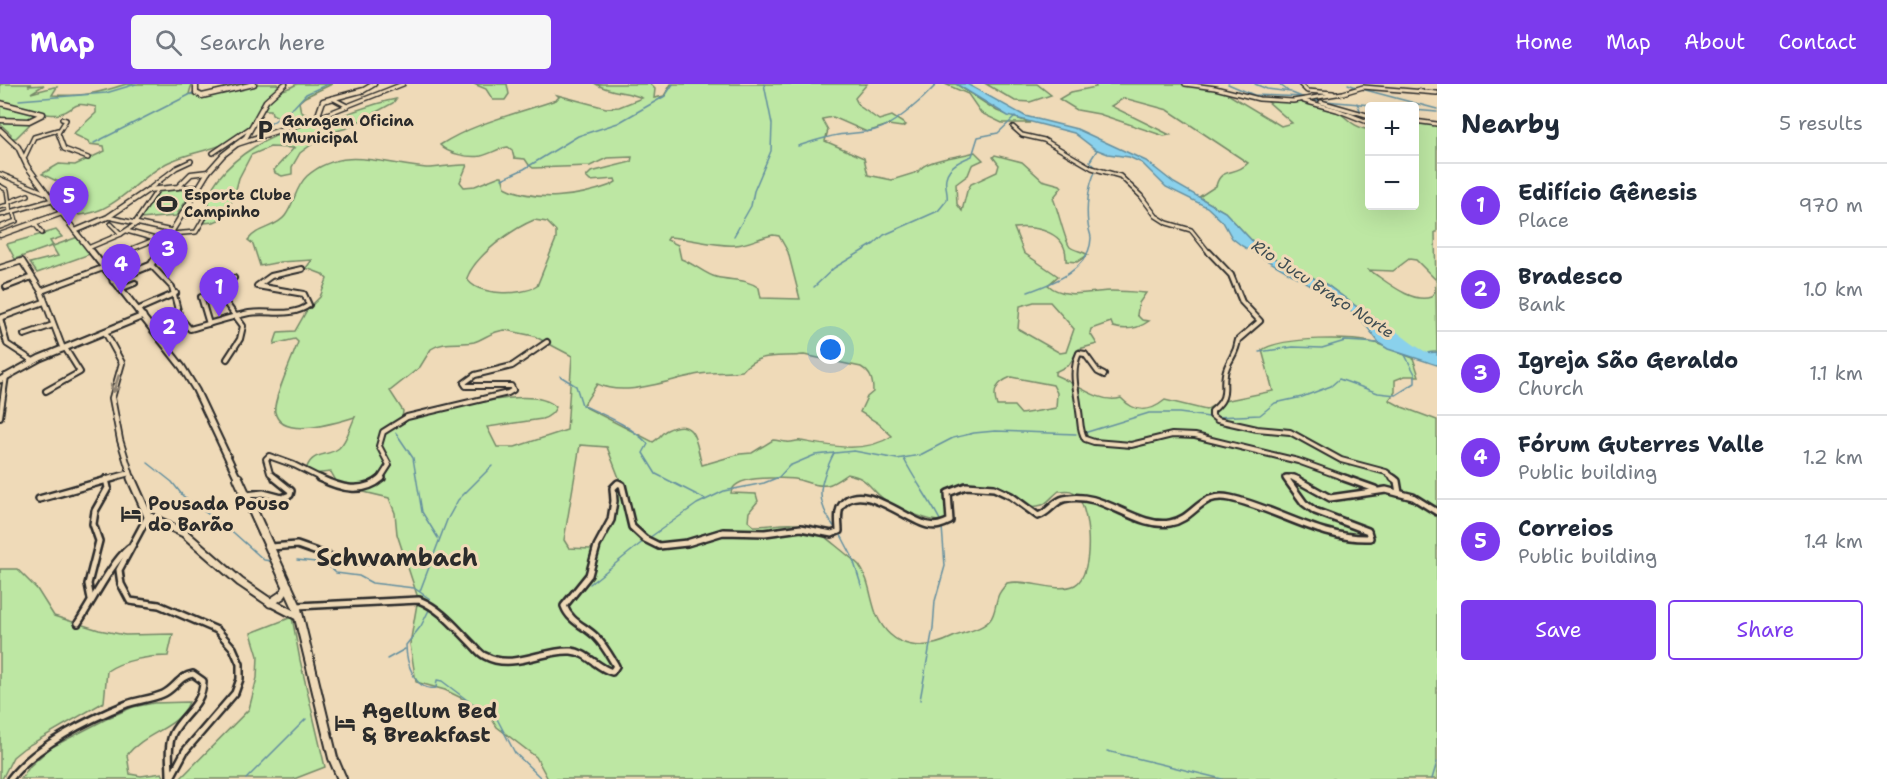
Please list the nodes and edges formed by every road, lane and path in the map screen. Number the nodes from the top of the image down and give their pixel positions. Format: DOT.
graph roads {
  1 [pos="196,84"];
  2 [pos="254,84"];
  3 [pos="285,84"];
  4 [pos="375,84"];
  5 [pos="403,84"];
  6 [pos="1185,84"];
  7 [pos="1300,84"];
  8 [pos="356,92"];
  9 [pos="1437,93"];
  10 [pos="1336,94"];
  11 [pos="332,98"];
  12 [pos="368,98"];
  13 [pos="1302,100"];
  14 [pos="0,104"];
  15 [pos="347,106"];
  16 [pos="1365,114"];
  17 [pos="317,118"];
  18 [pos="62,119"];
  19 [pos="0,120"];
  20 [pos="1365,121"];
  21 [pos="1419,122"];
  22 [pos="255,124"];
  23 [pos="1437,124"];
  24 [pos="1013,128"];
  25 [pos="0,130"];
  26 [pos="58,130"];
  27 [pos="7,136"];
  28 [pos="0,137"];
  29 [pos="237,144"];
  30 [pos="213,153"];
  31 [pos="24,158"];
  32 [pos="88,158"];
  33 [pos="191,161"];
  34 [pos="208,172"];
  35 [pos="0,174"];
  36 [pos="0,186"];
  37 [pos="180,187"];
  38 [pos="199,187"];
  39 [pos="158,189"];
  40 [pos="148,190"];
  41 [pos="46,194"];
  42 [pos="28,195"];
  43 [pos="52,200"];
  44 [pos="9,204"];
  45 [pos="0,207"];
  46 [pos="12,212"];
  47 [pos="62,213"];
  48 [pos="0,215"];
  49 [pos="182,216"];
  50 [pos="108,217"];
  51 [pos="34,223"];
  52 [pos="136,223"];
  53 [pos="111,224"];
  54 [pos="0,226"];
  55 [pos="75,231"];
  56 [pos="127,231"];
  57 [pos="171,232"];
  58 [pos="42,233"];
  59 [pos="121,234"];
  60 [pos="0,235"];
  61 [pos="155,239"];
  62 [pos="165,242"];
  63 [pos="88,248"];
  64 [pos="134,248"];
  65 [pos="22,261"];
  66 [pos="151,265"];
  67 [pos="0,268"];
  68 [pos="103,268"];
  69 [pos="302,269"];
  70 [pos="32,277"];
  71 [pos="234,278"];
  72 [pos="113,281"];
  73 [pos="135,283"];
  74 [pos="6,287"];
  75 [pos="120,289"];
  76 [pos="41,291"];
  77 [pos="176,293"];
  78 [pos="201,297"];
  79 [pos="44,302"];
  80 [pos="137,310"];
  81 [pos="143,316"];
  82 [pos="236,317"];
  83 [pos="0,318"];
  84 [pos="209,324"];
  85 [pos="53,325"];
  86 [pos="105,332"];
  87 [pos="24,335"];
  88 [pos="547,342"];
  89 [pos="7,344"];
  90 [pos="0,347"];
  91 [pos="64,348"];
  92 [pos="227,359"];
  93 [pos="33,361"];
  94 [pos="1104,375"];
  95 [pos="6,376"];
  96 [pos="0,380"];
  97 [pos="46,391"];
  98 [pos="0,417"];
  99 [pos="130,473"];
  100 [pos="106,479"];
  101 [pos="1376,490"];
  102 [pos="1399,493"];
  103 [pos="246,495"];
  104 [pos="39,499"];
  105 [pos="1437,512"];
  106 [pos="148,516"];
  107 [pos="129,548"];
  108 [pos="271,548"];
  109 [pos="369,561"];
  110 [pos="288,585"];
  111 [pos="91,599"];
  112 [pos="270,603"];
  113 [pos="297,606"];
  114 [pos="301,618"];
  115 [pos="78,623"];
  116 [pos="10,779"];
  117 [pos="170,779"];
  118 [pos="342,779"];
  1 -- 2 [label="main road"];
  3 -- 22 [label="main road"];
  4 -- 8 [label="street"];
  5 -- 12 [label="street"];
  6 -- 13 [label="street"];
  7 -- 10 [label="street"];
  8 -- 11 [label="street"];
  8 -- 12 [label="street"];
  9 -- 10 [label="street"];
  10 -- 13 [label="street"];
  11 -- 15 [label="street"];
  11 -- 17 [label="street"];
  12 -- 15 [label="street"];
  13 -- 16 [label="street"];
  13 -- 20 [label="street"];
  14 -- 19 [label="street"];
  15 -- 17 [label="street"];
  17 -- 29 [label="street"];
  18 -- 26 [label="street"];
  21 -- 23 [label="street"];
  22 -- 29 [label="main road"];
  22 -- 30 [label="street"];
  24 -- 102 [label="street"];
  25 -- 27 [label="street"];
  26 -- 31 [label="street"];
  26 -- 32 [label="street"];
  27 -- 28 [label="street"];
  27 -- 31 [label="street"];
  29 -- 34 [label="main road"];
  31 -- 41 [label="street"];
  33 -- 40 [label="street"];
  34 -- 37 [label="main road"];
  34 -- 38 [label="main road"];
  35 -- 41 [label="street"];
  36 -- 44 [label="street"];
  37 -- 38 [label="street"];
  37 -- 39 [label="main road"];
  38 -- 49 [label="main road"];
  39 -- 40 [label="main road"];
  39 -- 52 [label="street"];
  40 -- 50 [label="main road"];
  41 -- 43 [label="street"];
  42 -- 44 [label="street"];
  43 -- 46 [label="street"];
  43 -- 47 [label="street"];
  44 -- 45 [label="street"];
  44 -- 46 [label="street"];
  46 -- 48 [label="street"];
  46 -- 54 [label="street"];
  47 -- 51 [label="street"];
  47 -- 55 [label="street"];
  49 -- 57 [label="main road"];
  49 -- 57 [label="street"];
  50 -- 52 [label="street"];
  50 -- 55 [label="main road"];
  51 -- 58 [label="street"];
  51 -- 60 [label="street"];
  52 -- 56 [label="street"];
  52 -- 57 [label="street"];
  53 -- 59 [label="street"];
  55 -- 63 [label="main road"];
  56 -- 59 [label="street"];
  56 -- 61 [label="street"];
  57 -- 62 [label="main road"];
  59 -- 63 [label="street"];
  61 -- 62 [label="street"];
  61 -- 64 [label="street"];
  62 -- 66 [label="main road"];
  63 -- 68 [label="main road"];
  65 -- 67 [label="street"];
  65 -- 70 [label="street"];
  66 -- 72 [label="main road"];
  66 -- 77 [label="street"];
  68 -- 72 [label="main road"];
  68 -- 76 [label="street"];
  69 -- 82 [label="street"];
  70 -- 74 [label="street"];
  70 -- 76 [label="street"];
  71 -- 82 [label="street"];
  72 -- 75 [label="main road"];
  73 -- 75 [label="street"];
  75 -- 80 [label="main road"];
  76 -- 79 [label="street"];
  77 -- 80 [label="street"];
  77 -- 84 [label="street"];
  78 -- 84 [label="street"];
  79 -- 83 [label="street"];
  79 -- 85 [label="street"];
  80 -- 81 [label="main road"];
  81 -- 86 [label="main road"];
  81 -- 103 [label="main road"];
  82 -- 84 [label="street"];
  82 -- 92 [label="street"];
  83 -- 89 [label="street"];
  85 -- 87 [label="street"];
  85 -- 91 [label="street"];
  86 -- 91 [label="main road"];
  86 -- 99 [label="street, one-way"];
  88 -- 103 [label="street"];
  89 -- 90 [label="street"];
  89 -- 93 [label="street"];
  91 -- 93 [label="main road"];
  91 -- 97 [label="street"];
  93 -- 95 [label="main road"];
  94 -- 101 [label="street"];
  95 -- 96 [label="main road"];
  95 -- 98 [label="street"];
  99 -- 100 [label="street"];
  99 -- 106 [label="street"];
  100 -- 104 [label="street"];
  100 -- 111 [label="street"];
  101 -- 102 [label="street"];
  101 -- 113 [label="street"];
  102 -- 105 [label="street"];
  103 -- 108 [label="main road"];
  106 -- 107 [label="street"];
  106 -- 112 [label="street"];
  107 -- 111 [label="street"];
  107 -- 117 [label="street"];
  108 -- 109 [label="street"];
  108 -- 110 [label="main road"];
  110 -- 112 [label="street"];
  110 -- 113 [label="main road"];
  111 -- 115 [label="street"];
  112 -- 114 [label="street"];
  113 -- 114 [label="main road"];
  114 -- 118 [label="main road"];
  116 -- 117 [label="street"];
}
